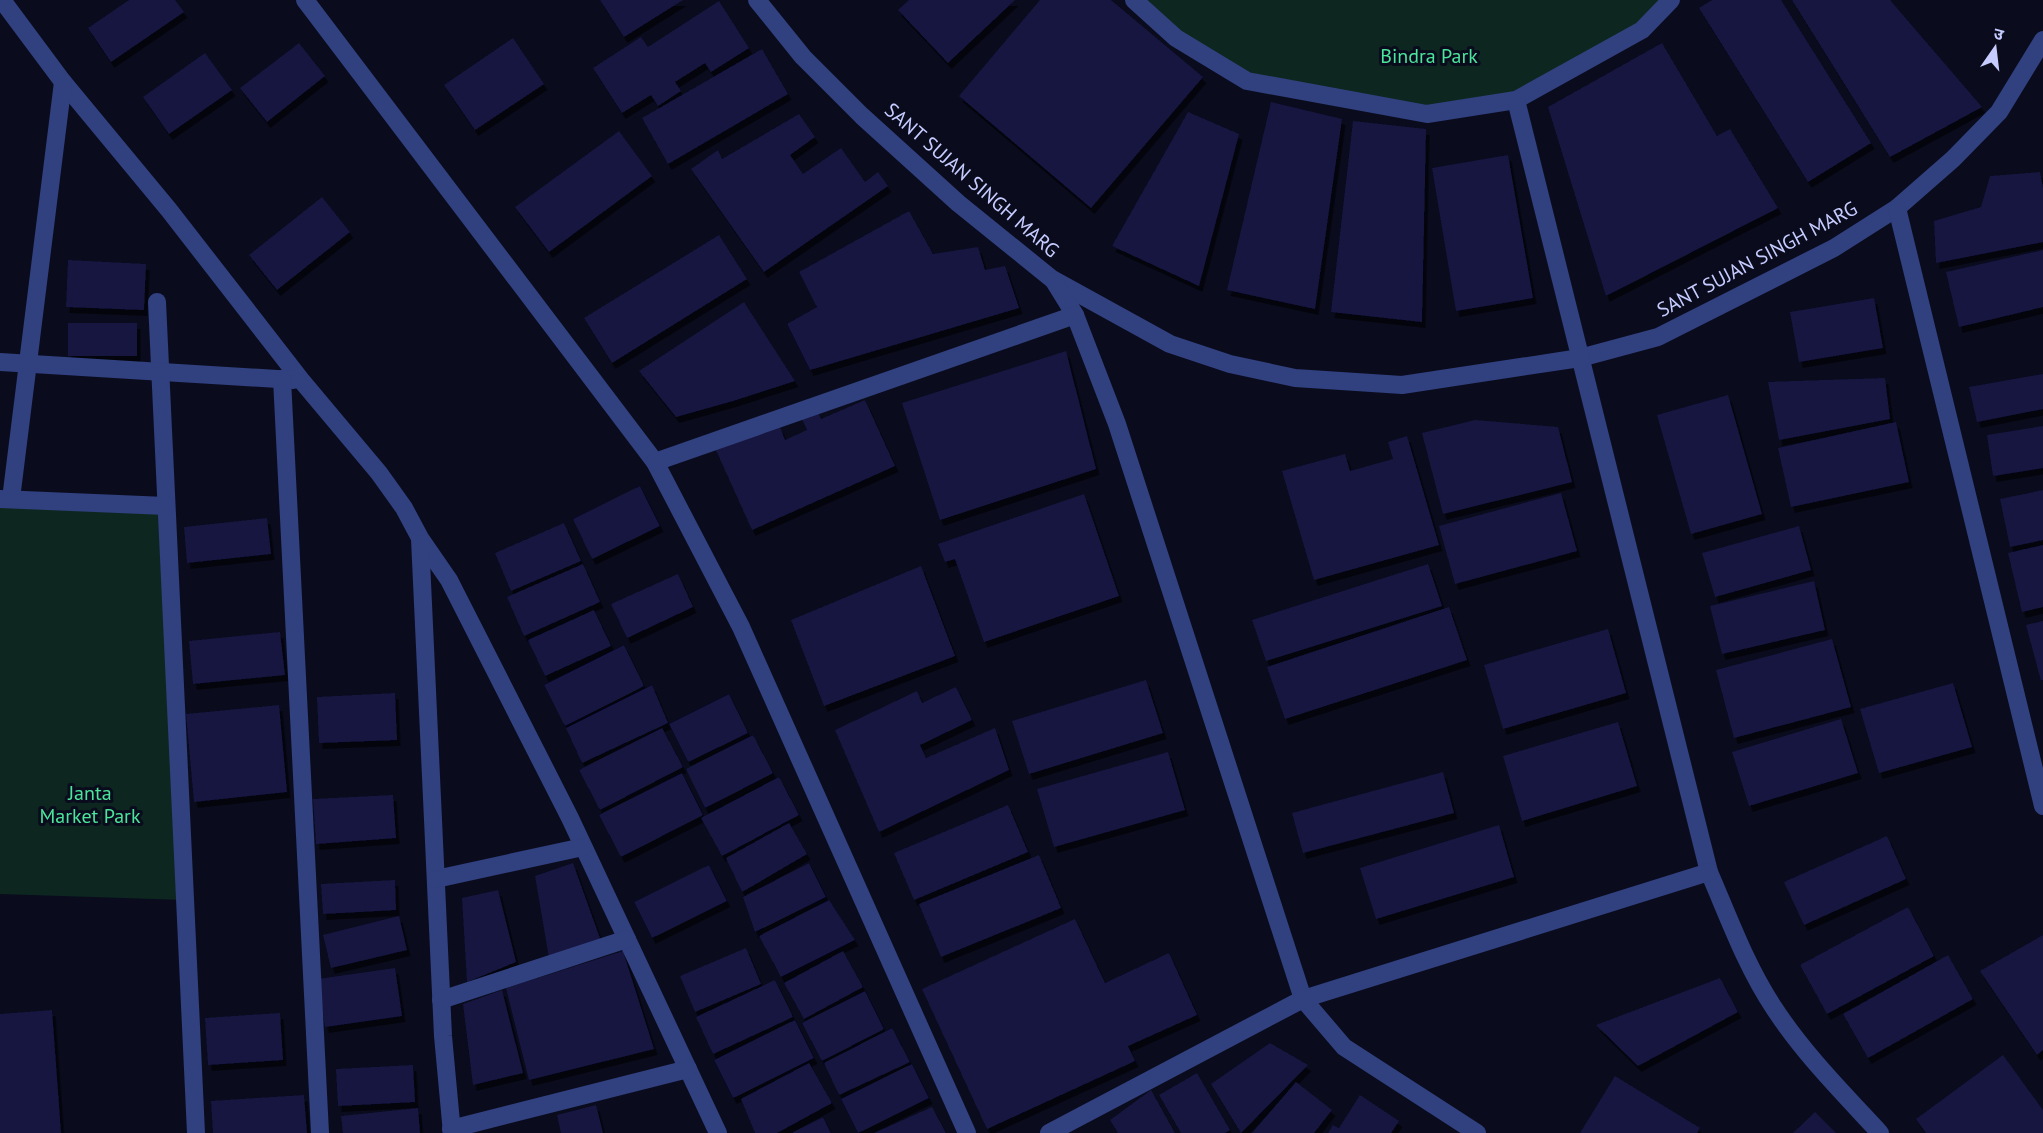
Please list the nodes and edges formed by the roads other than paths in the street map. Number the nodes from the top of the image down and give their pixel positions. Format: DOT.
graph roads {
  1 [pos="2,0"];
  2 [pos="305,0"];
  3 [pos="757,0"];
  4 [pos="1134,0"];
  5 [pos="1671,0"];
  6 [pos="2043,40"];
  7 [pos="63,81"];
  8 [pos="1516,100"];
  9 [pos="1897,208"];
  10 [pos="1052,279"];
  11 [pos="157,302"];
  12 [pos="1075,315"];
  13 [pos="1580,358"];
  14 [pos="0,362"];
  15 [pos="28,365"];
  16 [pos="160,372"];
  17 [pos="282,379"];
  18 [pos="301,380"];
  19 [pos="655,462"];
  20 [pos="5,499"];
  21 [pos="166,506"];
  22 [pos="420,538"];
  23 [pos="2043,806"];
  24 [pos="583,847"];
  25 [pos="1709,872"];
  26 [pos="436,879"];
  27 [pos="627,939"];
  28 [pos="1303,999"];
  29 [pos="441,1000"];
  30 [pos="688,1069"];
  31 [pos="452,1131"];
  32 [pos="196,1133"];
  33 [pos="320,1133"];
  34 [pos="718,1133"];
  35 [pos="967,1133"];
  36 [pos="1049,1133"];
  37 [pos="1477,1133"];
  38 [pos="1880,1133"];
  1 -- 7 [label="street"];
  2 -- 19 [label="street"];
  3 -- 10 [label="street, SANT SUJAN SINGH MARG"];
  4 -- 8 [label="street"];
  5 -- 8 [label="street"];
  6 -- 9 [label="street, SANT SUJAN SINGH MARG"];
  7 -- 15 [label="street"];
  7 -- 18 [label="street"];
  8 -- 13 [label="street"];
  9 -- 13 [label="street, SANT SUJAN SINGH MARG"];
  9 -- 23 [label="street"];
  10 -- 12 [label="street"];
  10 -- 13 [label="street, SANT SUJAN SINGH MARG"];
  11 -- 16 [label="street"];
  12 -- 19 [label="street"];
  12 -- 28 [label="street"];
  13 -- 25 [label="street"];
  14 -- 15 [label="street"];
  15 -- 16 [label="street"];
  15 -- 20 [label="street"];
  16 -- 17 [label="street"];
  16 -- 21 [label="street"];
  17 -- 18 [label="street"];
  17 -- 33 [label="street"];
  18 -- 22 [label="street"];
  19 -- 35 [label="street"];
  20 -- 21 [label="street"];
  21 -- 32 [label="street"];
  22 -- 24 [label="street"];
  22 -- 26 [label="street"];
  24 -- 26 [label="street"];
  24 -- 27 [label="street"];
  25 -- 28 [label="street"];
  25 -- 38 [label="street"];
  26 -- 29 [label="street"];
  27 -- 29 [label="street"];
  27 -- 30 [label="street"];
  28 -- 36 [label="street"];
  28 -- 37 [label="street"];
  29 -- 31 [label="street"];
  30 -- 31 [label="street"];
  30 -- 34 [label="street"];
}
